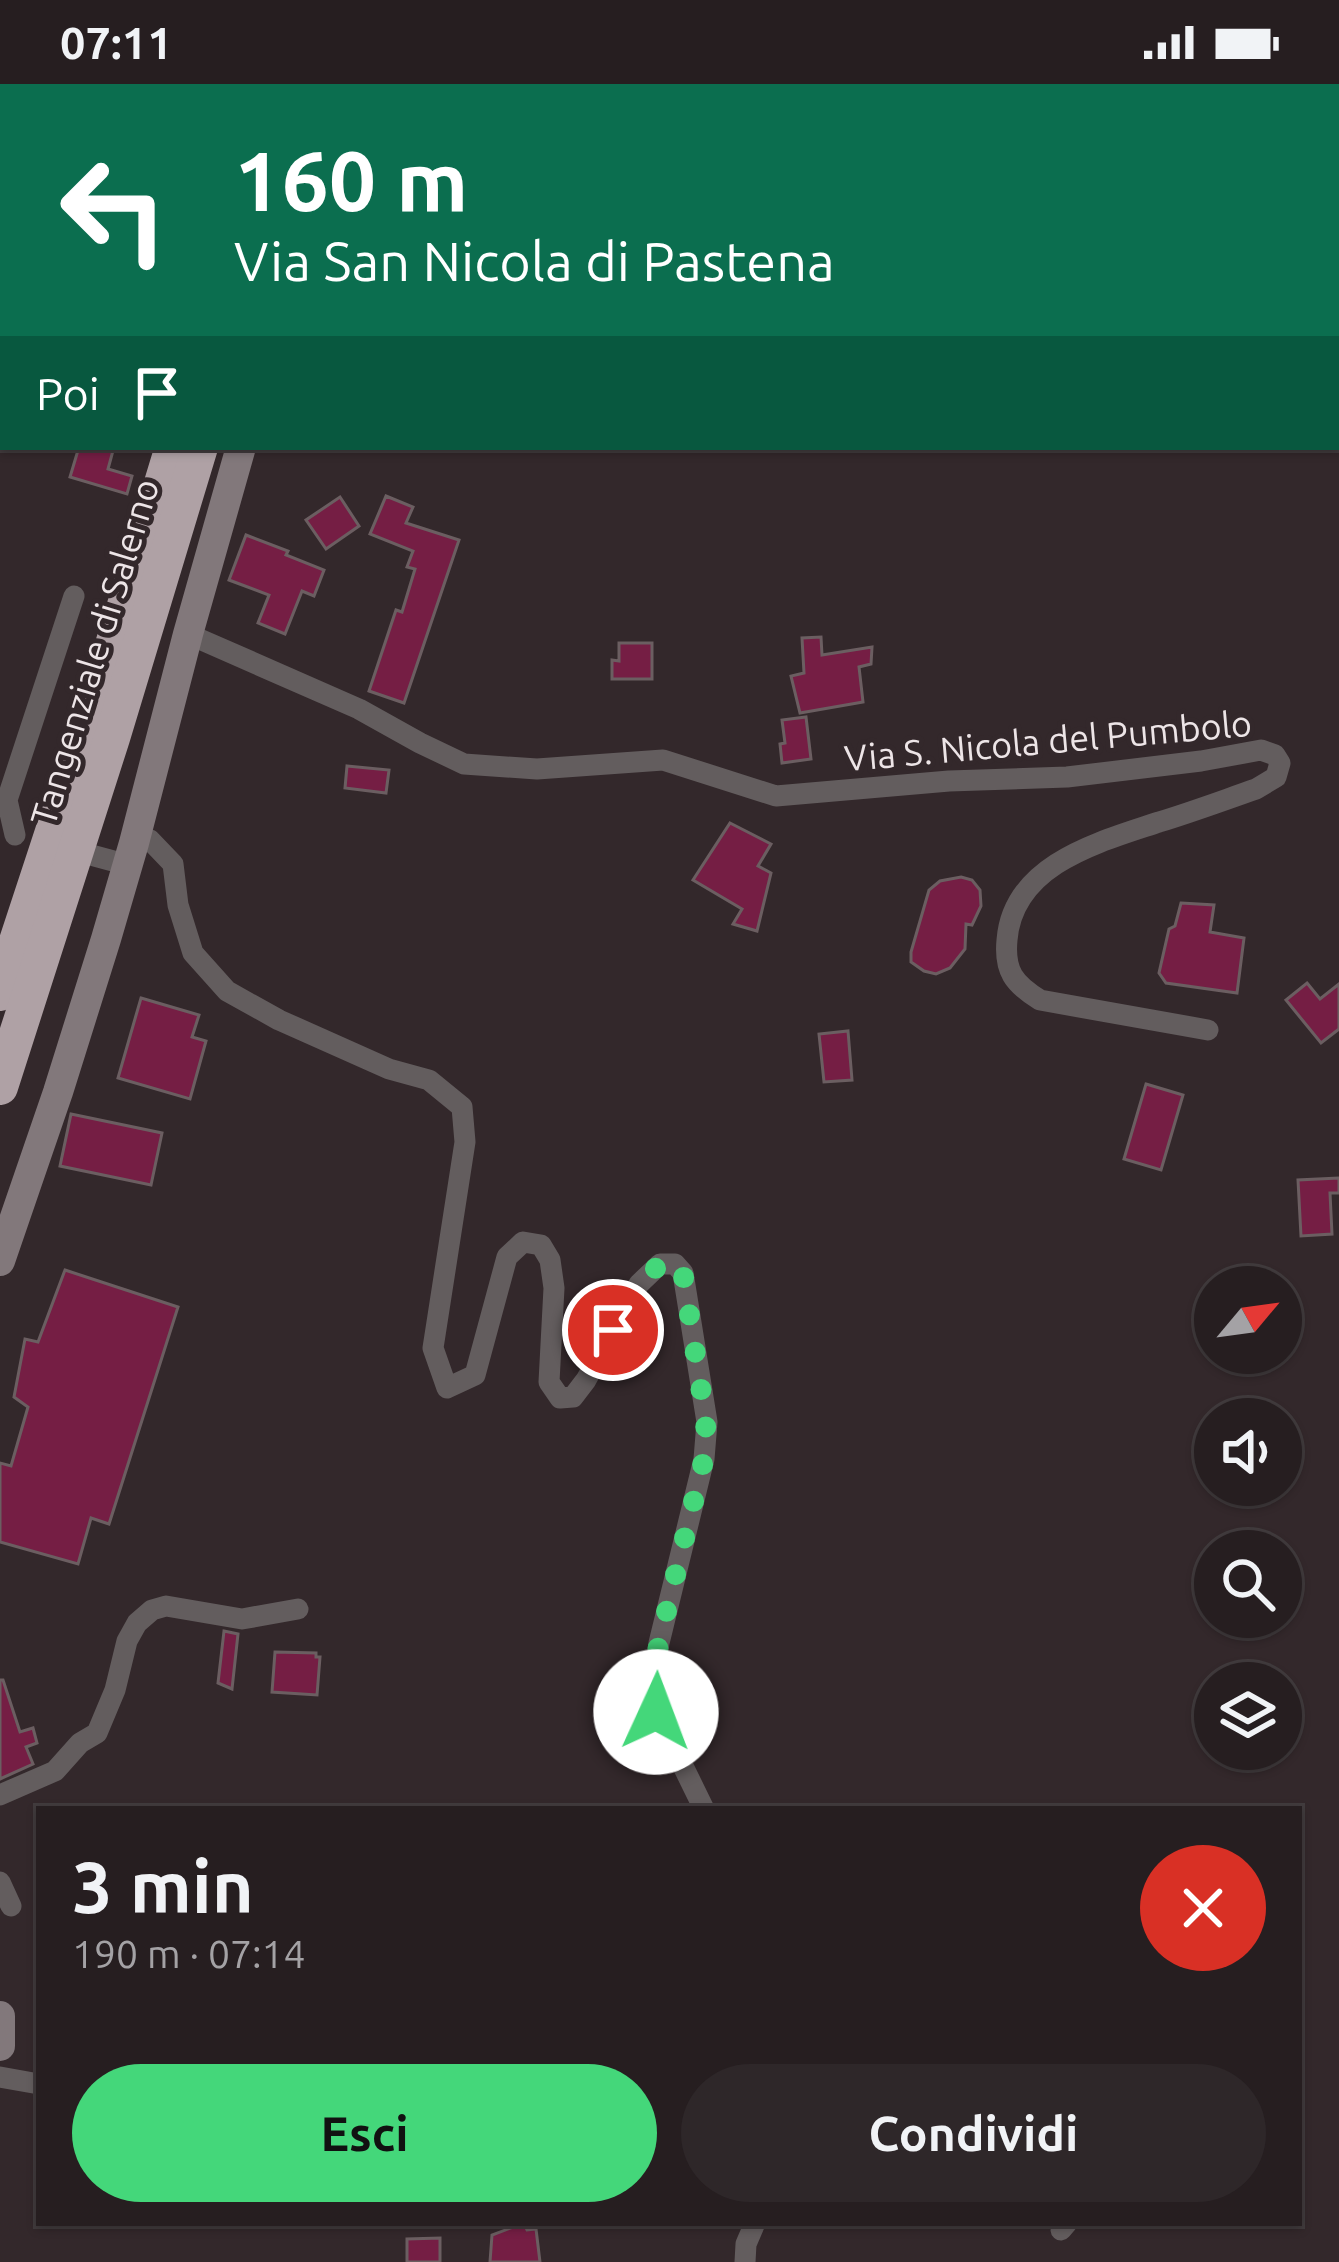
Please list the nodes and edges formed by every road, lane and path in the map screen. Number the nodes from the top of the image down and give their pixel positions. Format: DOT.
graph roads {
  1 [pos="172,450"];
  2 [pos="199,450"];
  3 [pos="241,450"];
  4 [pos="74,596"];
  5 [pos="188,634"];
  6 [pos="17,838"];
  7 [pos="131,854"];
  8 [pos="92,855"];
  9 [pos="0,993"];
  10 [pos="1208,1030"];
  11 [pos="0,1087"];
  12 [pos="0,1261"];
  13 [pos="298,1609"];
  14 [pos="0,1795"];
  15 [pos="703,1806"];
  16 [pos="0,1882"];
  17 [pos="11,1906"];
  18 [pos="0,2016"];
  19 [pos="0,2046"];
  20 [pos="0,2077"];
  21 [pos="36,2083"];
  22 [pos="754,2226"];
  23 [pos="745,2262"];
  1 -- 9 [label="highway, Tangenziale di Salerno"];
  2 -- 11 [label="highway, Tangenziale di Salerno"];
  3 -- 5 [label="street"];
  4 -- 6 [label="street"];
  5 -- 7 [label="street"];
  5 -- 10 [label="street, Via S. Nicola del Pumbolo"];
  7 -- 8 [label="street"];
  7 -- 12 [label="street"];
  7 -- 15 [label="street"];
  13 -- 14 [label="street"];
  16 -- 17 [label="street"];
  18 -- 19 [label="street"];
  20 -- 21 [label="street"];
  22 -- 23 [label="street"];
}
